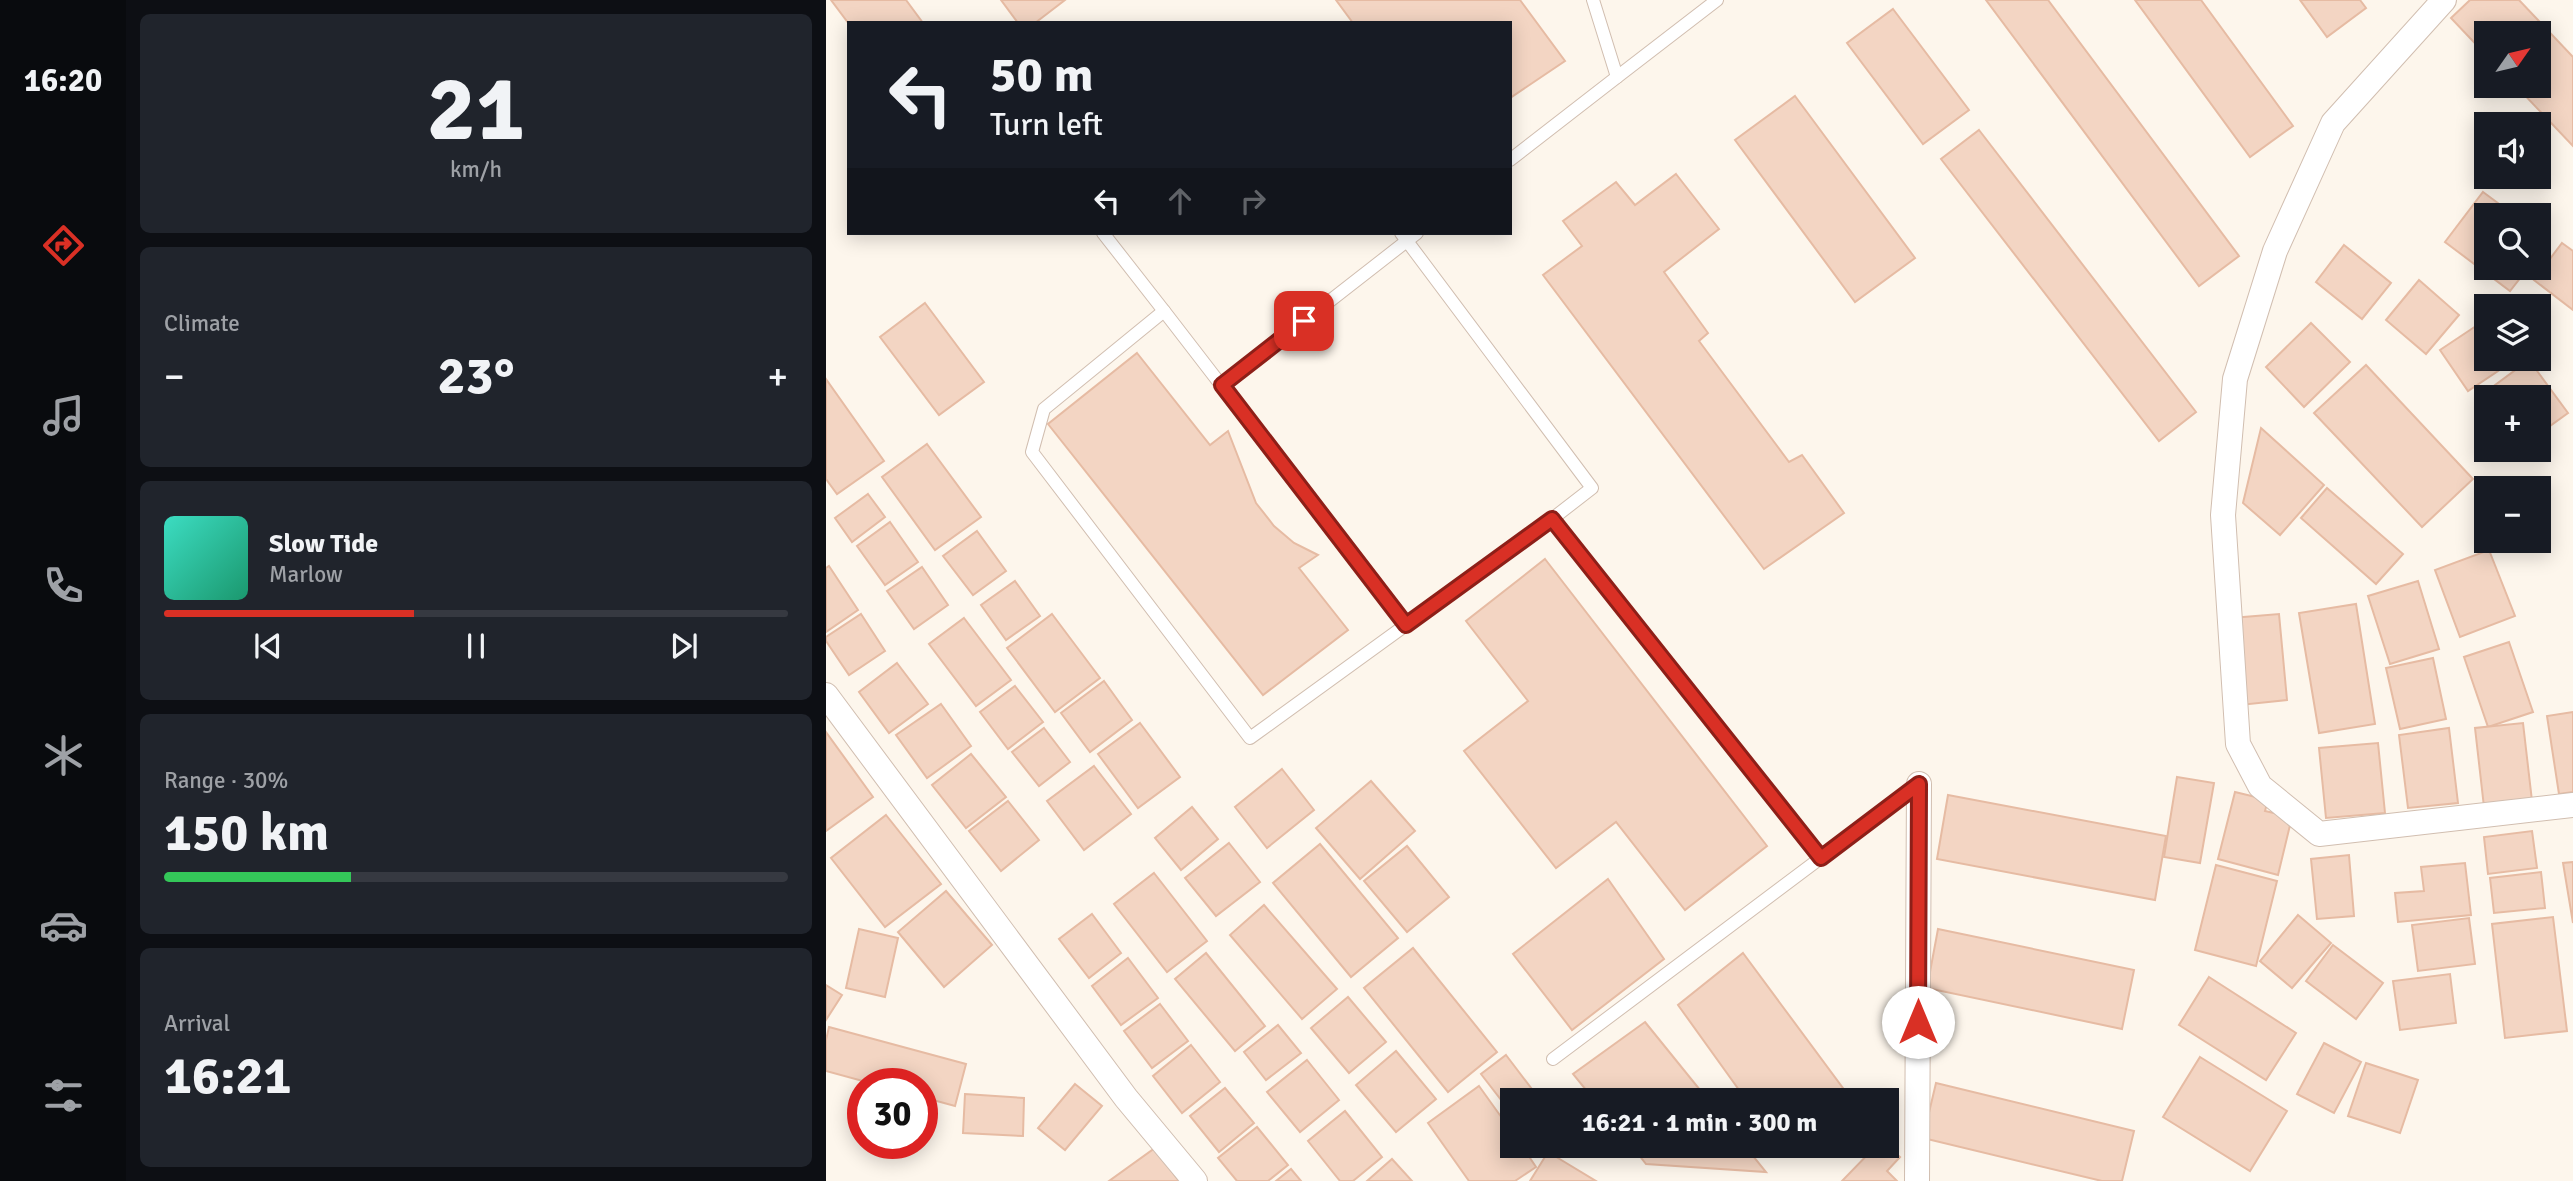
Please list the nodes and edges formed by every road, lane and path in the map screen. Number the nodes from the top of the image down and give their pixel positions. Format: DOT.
graph roads {
  1 [pos="1593,0"];
  2 [pos="1717,0"];
  3 [pos="2444,0"];
  4 [pos="1617,76"];
  5 [pos="1512,158"];
  6 [pos="1105,235"];
  7 [pos="1408,235"];
  8 [pos="1164,311"];
  9 [pos="1222,385"];
  10 [pos="1552,519"];
  11 [pos="1406,625"];
  12 [pos="826,695"];
  13 [pos="1919,784"];
  14 [pos="2573,805"];
  15 [pos="1821,858"];
  16 [pos="1553,1059"];
  17 [pos="1195,1181"];
  18 [pos="1917,1181"];
  1 -- 4 [label="lane"];
  2 -- 4 [label="lane"];
  3 -- 14 [label="street"];
  4 -- 5 [label="lane"];
  6 -- 8 [label="lane"];
  7 -- 9 [label="lane"];
  7 -- 10 [label="lane"];
  8 -- 9 [label="lane"];
  8 -- 11 [label="lane"];
  9 -- 11 [label="lane"];
  10 -- 11 [label="lane"];
  10 -- 15 [label="lane"];
  12 -- 17 [label="street"];
  13 -- 15 [label="lane"];
  13 -- 18 [label="street"];
  15 -- 16 [label="lane"];
}
